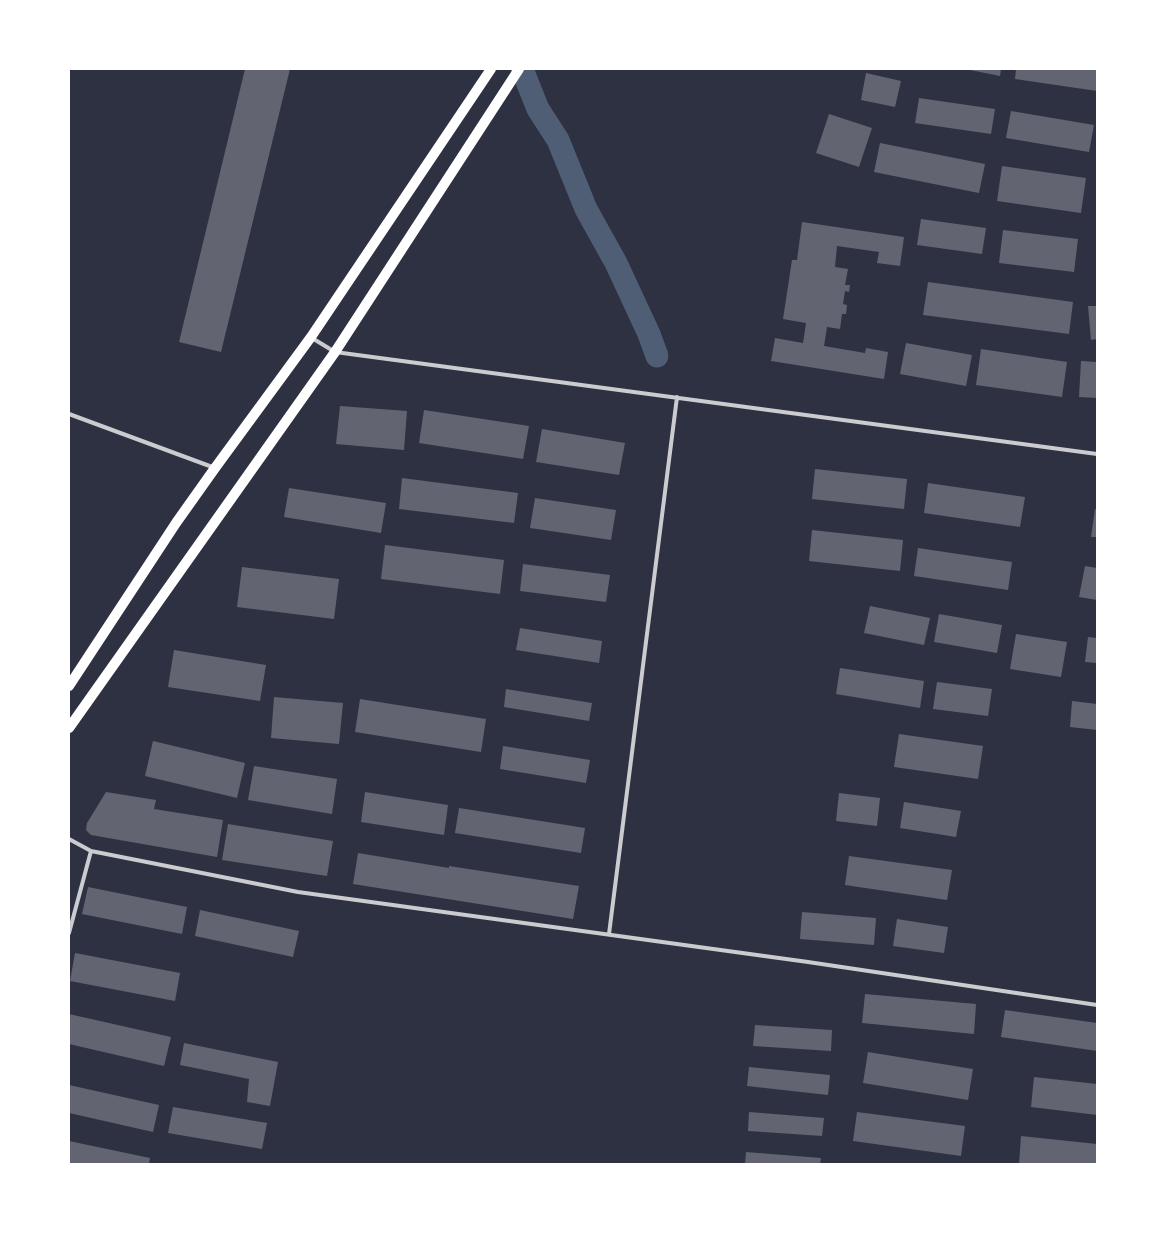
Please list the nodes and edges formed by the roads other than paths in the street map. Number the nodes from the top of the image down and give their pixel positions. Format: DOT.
graph roads {
  1 [pos="519,69"];
  2 [pos="488,71"];
  3 [pos="311,337"];
  4 [pos="335,352"];
  5 [pos="678,398"];
  6 [pos="69,414"];
  7 [pos="1097,454"];
  8 [pos="215,468"];
  9 [pos="69,686"];
  10 [pos="69,728"];
  11 [pos="69,839"];
  12 [pos="91,852"];
  13 [pos="69,933"];
  14 [pos="609,934"];
  15 [pos="1097,1005"];
  1 -- 4 [label="main road"];
  2 -- 3 [label="main road"];
  3 -- 4 [label="street"];
  3 -- 8 [label="main road"];
  4 -- 5 [label="street"];
  4 -- 10 [label="main road"];
  5 -- 7 [label="street"];
  5 -- 14 [label="street"];
  6 -- 8 [label="street"];
  8 -- 9 [label="main road"];
  11 -- 12 [label="street"];
  12 -- 13 [label="street"];
  12 -- 14 [label="street"];
  14 -- 15 [label="street"];
}
